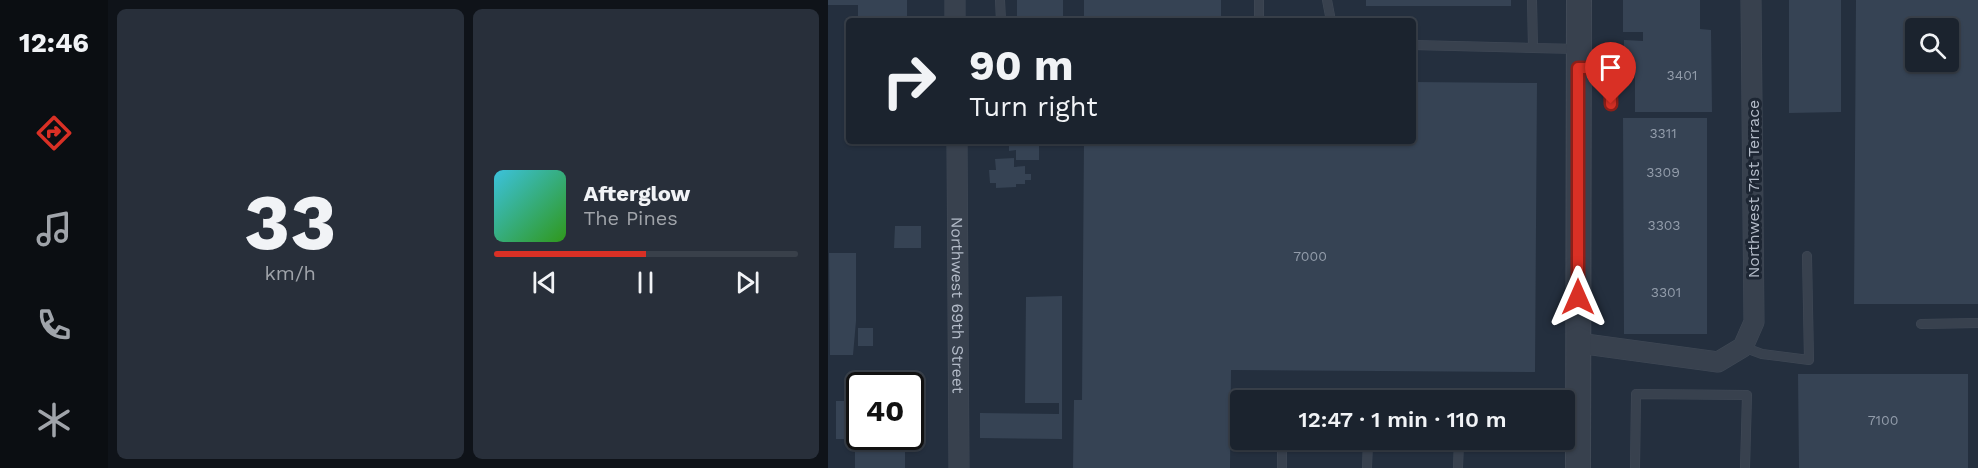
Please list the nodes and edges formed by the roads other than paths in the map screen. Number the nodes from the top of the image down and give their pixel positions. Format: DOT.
graph roads {
  1 [pos="955,0"];
  2 [pos="1000,0"];
  3 [pos="1259,0"];
  4 [pos="1327,0"];
  5 [pos="1532,0"];
  6 [pos="1579,0"];
  7 [pos="1751,0"];
  8 [pos="955,18"];
  9 [pos="1001,18"];
  10 [pos="1259,18"];
  11 [pos="1330,18"];
  12 [pos="1416,45"];
  13 [pos="1533,48"];
  14 [pos="1578,58"];
  15 [pos="1611,104"];
  16 [pos="957,144"];
  17 [pos="1808,256"];
  18 [pos="1978,323"];
  19 [pos="1921,324"];
  20 [pos="1578,343"];
  21 [pos="1743,347"];
  22 [pos="1282,450"];
  23 [pos="1368,450"];
  24 [pos="1459,450"];
  25 [pos="959,468"];
  26 [pos="1282,468"];
  27 [pos="1367,468"];
  28 [pos="1458,468"];
  29 [pos="1578,468"];
  30 [pos="1635,468"];
  31 [pos="1745,468"];
  1 -- 8 [label="street"];
  2 -- 9 [label="lane"];
  3 -- 10 [label="lane"];
  4 -- 11 [label="lane"];
  5 -- 13 [label="lane"];
  6 -- 14 [label="street"];
  7 -- 21 [label="street, Northwest 71st Terrace"];
  12 -- 13 [label="lane"];
  13 -- 14 [label="lane"];
  14 -- 15 [label="lane"];
  14 -- 20 [label="street"];
  16 -- 25 [label="street, Northwest 69th Street"];
  17 -- 21 [label="lane"];
  18 -- 19 [label="lane"];
  20 -- 21 [label="street"];
  20 -- 29 [label="street"];
  22 -- 26 [label="lane"];
  23 -- 27 [label="lane"];
  24 -- 28 [label="lane"];
  30 -- 31 [label="lane"];
}
